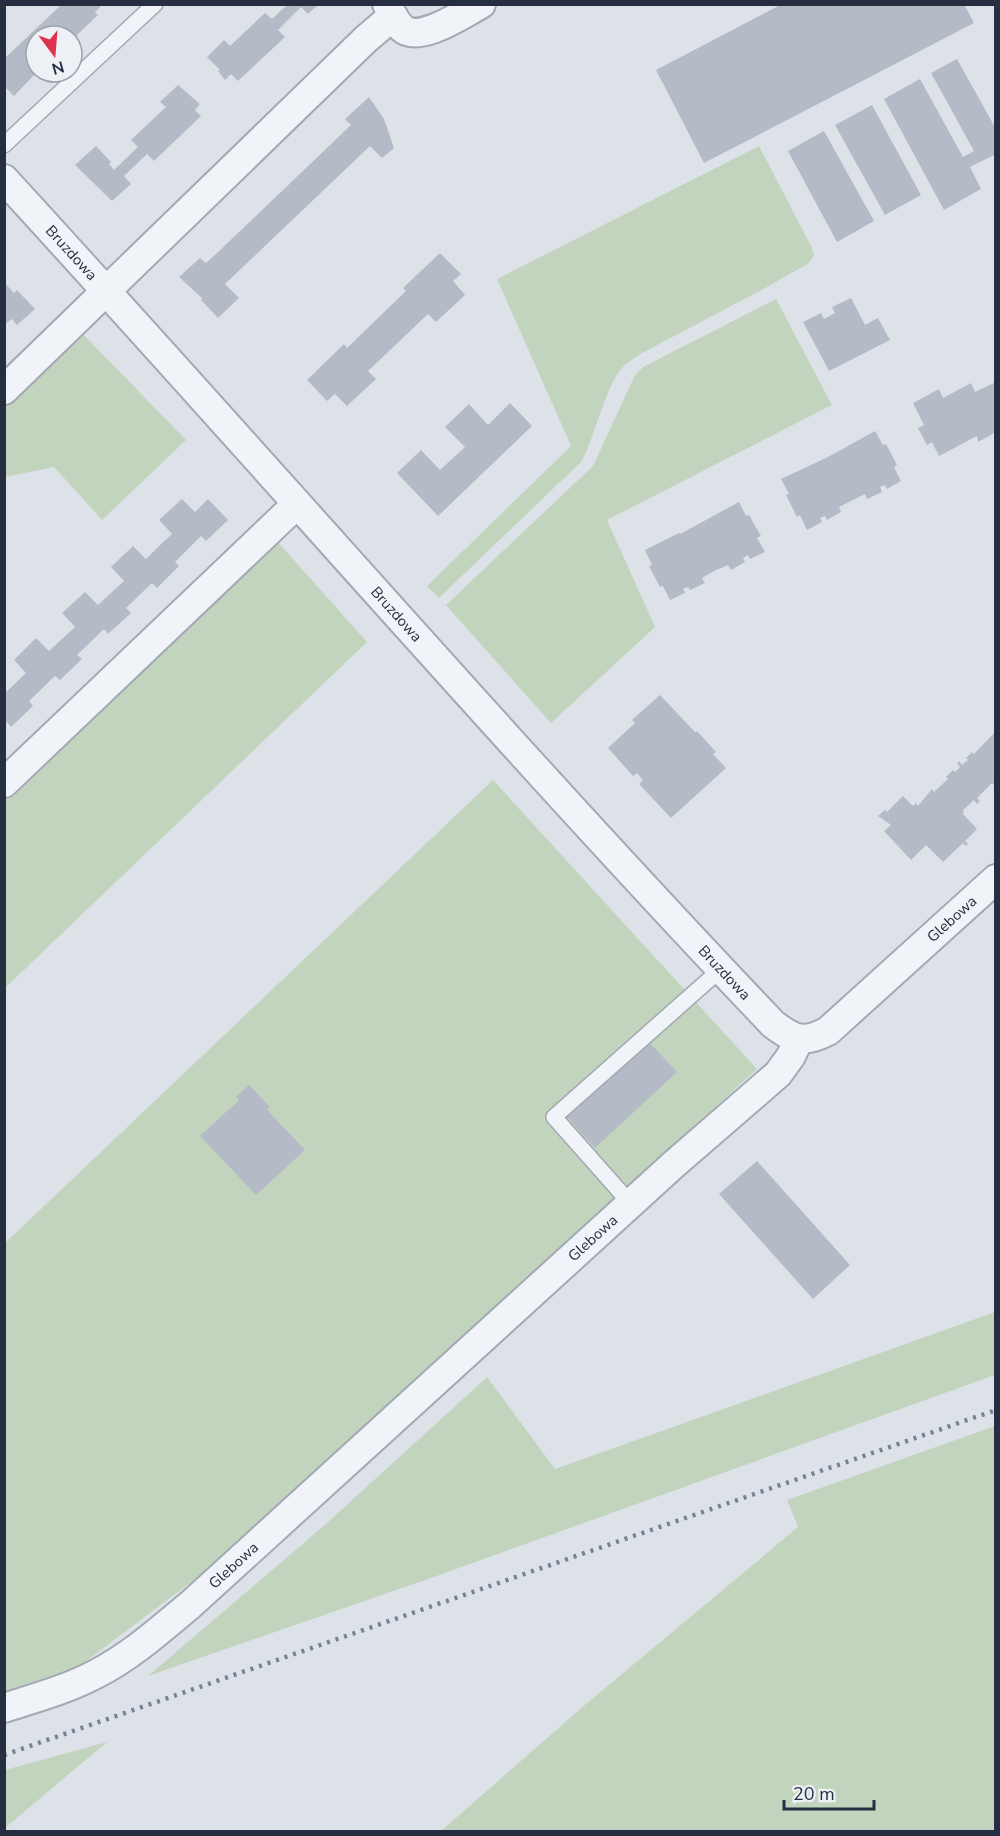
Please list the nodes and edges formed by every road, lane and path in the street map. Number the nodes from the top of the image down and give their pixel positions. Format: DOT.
graph roads {
  1 [pos="155,4"];
  2 [pos="480,4"];
  3 [pos="390,10"];
  4 [pos="4,145"];
  5 [pos="4,179"];
  6 [pos="108,292"];
  7 [pos="4,390"];
  8 [pos="297,504"];
  9 [pos="4,783"];
  10 [pos="996,879"];
  11 [pos="721,969"];
  12 [pos="798,1039"];
  13 [pos="631,1204"];
  14 [pos="4,1708"];
  1 -- 4 [label="lane"];
  2 -- 3 [label="street"];
  3 -- 6 [label="street"];
  5 -- 6 [label="street, Bruzdowa"];
  6 -- 7 [label="street"];
  6 -- 8 [label="street, Bruzdowa"];
  8 -- 9 [label="street"];
  8 -- 11 [label="street, Bruzdowa"];
  10 -- 12 [label="street, Glebowa"];
  11 -- 12 [label="street, Bruzdowa"];
  11 -- 13 [label="lane"];
  12 -- 13 [label="street, Glebowa"];
  13 -- 14 [label="street, Glebowa"];
}
